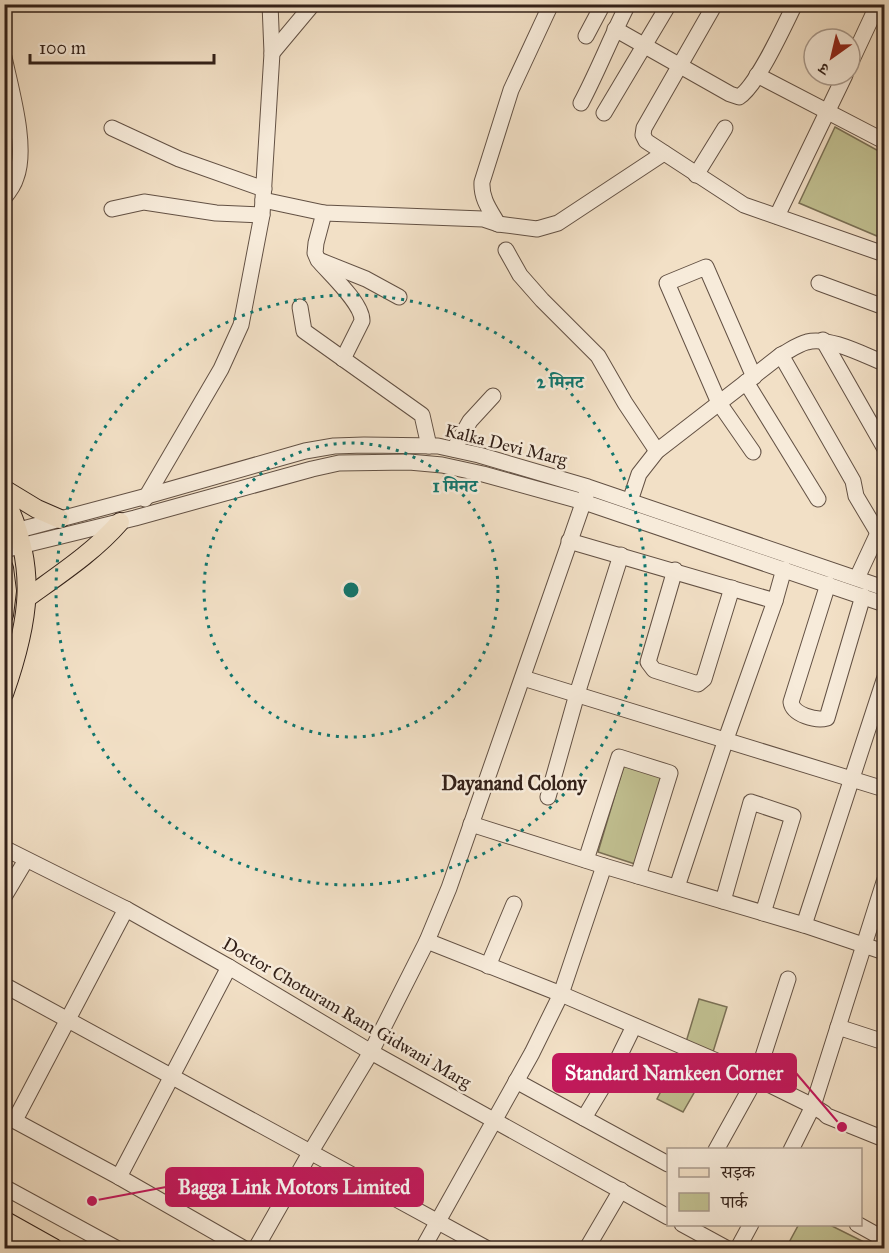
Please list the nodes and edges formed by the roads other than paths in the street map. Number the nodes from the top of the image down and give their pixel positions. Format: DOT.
graph roads {
  1 [pos="270,4"];
  2 [pos="313,4"];
  3 [pos="551,4"];
  4 [pos="603,4"];
  5 [pos="628,4"];
  6 [pos="669,4"];
  7 [pos="715,4"];
  8 [pos="878,4"];
  9 [pos="790,7"];
  10 [pos="615,29"];
  11 [pos="586,36"];
  12 [pos="862,38"];
  13 [pos="645,46"];
  14 [pos="272,53"];
  15 [pos="4,57"];
  16 [pos="681,66"];
  17 [pos="757,75"];
  18 [pos="839,87"];
  19 [pos="581,103"];
  20 [pos="828,112"];
  21 [pos="604,113"];
  22 [pos="112,128"];
  23 [pos="725,128"];
  24 [pos="885,141"];
  25 [pos="664,153"];
  26 [pos="696,175"];
  27 [pos="4,198"];
  28 [pos="263,201"];
  29 [pos="112,209"];
  30 [pos="324,213"];
  31 [pos="777,216"];
  32 [pos="498,224"];
  33 [pos="506,250"];
  34 [pos="885,254"];
  35 [pos="318,260"];
  36 [pos="819,283"];
  37 [pos="399,297"];
  38 [pos="300,307"];
  39 [pos="885,307"];
  40 [pos="823,340"];
  41 [pos="781,355"];
  42 [pos="343,359"];
  43 [pos="885,363"];
  44 [pos="750,380"];
  45 [pos="493,396"];
  46 [pos="719,403"];
  47 [pos="429,446"];
  48 [pos="885,447"];
  49 [pos="454,449"];
  50 [pos="657,451"];
  51 [pos="753,452"];
  52 [pos="588,487"];
  53 [pos="4,489"];
  54 [pos="147,496"];
  55 [pos="4,497"];
  56 [pos="818,498"];
  57 [pos="630,501"];
  58 [pos="584,502"];
  59 [pos="60,519"];
  60 [pos="128,520"];
  61 [pos="881,530"];
  62 [pos="15,537"];
  63 [pos="569,541"];
  64 [pos="4,550"];
  65 [pos="621,555"];
  66 [pos="4,568"];
  67 [pos="784,569"];
  68 [pos="675,570"];
  69 [pos="857,578"];
  70 [pos="828,584"];
  71 [pos="732,588"];
  72 [pos="885,588"];
  73 [pos="863,596"];
  74 [pos="27,598"];
  75 [pos="775,601"];
  76 [pos="885,604"];
  77 [pos="4,615"];
  78 [pos="523,678"];
  79 [pos="885,680"];
  80 [pos="4,694"];
  81 [pos="577,694"];
  82 [pos="726,739"];
  83 [pos="853,780"];
  84 [pos="885,789"];
  85 [pos="548,797"];
  86 [pos="471,824"];
  87 [pos="4,848"];
  88 [pos="26,860"];
  89 [pos="586,860"];
  90 [pos="604,866"];
  91 [pos="638,876"];
  92 [pos="885,882"];
  93 [pos="677,887"];
  94 [pos="4,897"];
  95 [pos="723,901"];
  96 [pos="514,904"];
  97 [pos="126,909"];
  98 [pos="763,913"];
  99 [pos="804,925"];
  100 [pos="427,941"];
  101 [pos="865,945"];
  102 [pos="885,952"];
  103 [pos="488,966"];
  104 [pos="229,967"];
  105 [pos="788,979"];
  106 [pos="4,985"];
  107 [pos="561,994"];
  108 [pos="67,1019"];
  109 [pos="634,1026"];
  110 [pos="838,1027"];
  111 [pos="885,1042"];
  112 [pos="371,1052"];
  113 [pos="173,1075"];
  114 [pos="756,1078"];
  115 [pos="516,1081"];
  116 [pos="818,1109"];
  117 [pos="10,1118"];
  118 [pos="584,1118"];
  119 [pos="494,1120"];
  120 [pos="885,1134"];
  121 [pos="885,1139"];
  122 [pos="717,1148"];
  123 [pos="792,1148"];
  124 [pos="310,1153"];
  125 [pos="667,1163"];
  126 [pos="119,1177"];
  127 [pos="4,1186"];
  128 [pos="621,1190"];
  129 [pos="667,1216"];
  130 [pos="4,1220"];
  131 [pos="439,1222"];
  132 [pos="686,1226"];
  133 [pos="751,1226"];
  134 [pos="861,1226"];
  135 [pos="4,1239"];
  136 [pos="885,1239"];
  137 [pos="21,1248"];
  138 [pos="54,1248"];
  139 [pos="116,1248"];
  140 [pos="243,1248"];
  141 [pos="256,1248"];
  142 [pos="423,1248"];
  143 [pos="486,1248"];
  144 [pos="587,1248"];
  145 [pos="726,1248"];
  146 [pos="738,1248"];
  1 -- 14 [label="street"];
  2 -- 14 [label="street"];
  3 -- 32 [label="street"];
  4 -- 11 [label="street"];
  5 -- 10 [label="street"];
  6 -- 13 [label="street"];
  7 -- 16 [label="street"];
  8 -- 12 [label="street"];
  9 -- 17 [label="street"];
  10 -- 13 [label="street"];
  10 -- 19 [label="street"];
  13 -- 16 [label="street"];
  13 -- 21 [label="street"];
  14 -- 28 [label="street"];
  15 -- 27 [label="street"];
  16 -- 17 [label="street"];
  16 -- 25 [label="street"];
  17 -- 20 [label="street"];
  18 -- 20 [label="street"];
  20 -- 24 [label="street"];
  20 -- 31 [label="street"];
  22 -- 28 [label="street"];
  23 -- 26 [label="street"];
  25 -- 26 [label="street"];
  25 -- 32 [label="street"];
  26 -- 31 [label="street"];
  28 -- 29 [label="street"];
  28 -- 30 [label="street"];
  28 -- 54 [label="street"];
  30 -- 32 [label="street"];
  30 -- 35 [label="street"];
  31 -- 34 [label="street"];
  33 -- 50 [label="street"];
  35 -- 37 [label="street"];
  35 -- 42 [label="street"];
  36 -- 39 [label="street"];
  38 -- 42 [label="street"];
  40 -- 41 [label="street"];
  40 -- 43 [label="street"];
  40 -- 48 [label="street"];
  41 -- 44 [label="street"];
  41 -- 61 [label="street"];
  42 -- 47 [label="street"];
  44 -- 46 [label="street"];
  44 -- 46 [label="street"];
  44 -- 56 [label="street"];
  45 -- 49 [label="street"];
  46 -- 50 [label="street"];
  46 -- 51 [label="street"];
  47 -- 49 [label="street, Kalka Devi Marg"];
  47 -- 54 [label="street, Kalka Devi Marg"];
  49 -- 52 [label="street, Kalka Devi Marg"];
  50 -- 57 [label="street"];
  52 -- 57 [label="street, Kalka Devi Marg"];
  52 -- 58 [label="street"];
  53 -- 59 [label="main road"];
  54 -- 59 [label="street, Kalka Devi Marg"];
  54 -- 60 [label="street"];
  55 -- 62 [label="main road"];
  57 -- 69 [label="street, Kalka Devi Marg"];
  58 -- 60 [label="street, Kalka Devi Marg"];
  58 -- 63 [label="street"];
  58 -- 67 [label="street, Kalka Devi Marg"];
  59 -- 62 [label="street, Kalka Devi Marg"];
  60 -- 62 [label="street, Kalka Devi Marg"];
  60 -- 74 [label="main road"];
  61 -- 69 [label="street"];
  62 -- 64 [label="street, Kalka Devi Marg"];
  62 -- 74 [label="main road"];
  63 -- 65 [label="street"];
  63 -- 78 [label="street"];
  65 -- 68 [label="street"];
  65 -- 81 [label="street"];
  66 -- 77 [label="main road"];
  67 -- 70 [label="street, Kalka Devi Marg"];
  67 -- 75 [label="street"];
  68 -- 71 [label="street"];
  68 -- 71 [label="street"];
  69 -- 72 [label="street, Kalka Devi Marg"];
  70 -- 73 [label="street, Kalka Devi Marg"];
  70 -- 73 [label="street"];
  71 -- 75 [label="street"];
  73 -- 76 [label="street, Kalka Devi Marg"];
  74 -- 80 [label="main road"];
  75 -- 82 [label="street"];
  78 -- 81 [label="street"];
  78 -- 86 [label="street"];
  79 -- 83 [label="street"];
  81 -- 82 [label="street"];
  81 -- 85 [label="street"];
  82 -- 83 [label="street"];
  82 -- 93 [label="street"];
  83 -- 84 [label="street"];
  83 -- 99 [label="street"];
  86 -- 89 [label="street"];
  86 -- 100 [label="street"];
  87 -- 88 [label="street, Doctor Choturam Ram Gidwani Marg"];
  88 -- 94 [label="street"];
  88 -- 97 [label="street, Doctor Choturam Ram Gidwani Marg"];
  89 -- 90 [label="street"];
  89 -- 91 [label="street"];
  90 -- 91 [label="street"];
  90 -- 107 [label="street"];
  91 -- 93 [label="street"];
  92 -- 101 [label="street"];
  93 -- 95 [label="street"];
  95 -- 98 [label="street"];
  95 -- 98 [label="street"];
  96 -- 103 [label="street"];
  97 -- 104 [label="street, Doctor Choturam Ram Gidwani Marg"];
  97 -- 108 [label="street"];
  98 -- 99 [label="street"];
  99 -- 101 [label="street"];
  100 -- 103 [label="street"];
  100 -- 112 [label="street"];
  101 -- 102 [label="street"];
  101 -- 110 [label="street"];
  103 -- 107 [label="street"];
  104 -- 112 [label="street, Doctor Choturam Ram Gidwani Marg"];
  104 -- 113 [label="street"];
  105 -- 114 [label="street"];
  106 -- 108 [label="street"];
  107 -- 109 [label="street"];
  107 -- 115 [label="street"];
  108 -- 113 [label="street"];
  108 -- 117 [label="street"];
  109 -- 114 [label="street"];
  109 -- 118 [label="street"];
  110 -- 111 [label="street"];
  110 -- 116 [label="street"];
  112 -- 119 [label="street, Doctor Choturam Ram Gidwani Marg"];
  112 -- 124 [label="street"];
  113 -- 124 [label="street"];
  113 -- 126 [label="street"];
  114 -- 116 [label="street"];
  114 -- 122 [label="street"];
  115 -- 118 [label="street"];
  115 -- 119 [label="street"];
  116 -- 120 [label="street"];
  116 -- 121 [label="street"];
  116 -- 123 [label="street"];
  117 -- 126 [label="street"];
  118 -- 125 [label="street"];
  119 -- 128 [label="street, Doctor Choturam Ram Gidwani Marg"];
  119 -- 131 [label="street"];
  124 -- 131 [label="street"];
  124 -- 141 [label="street"];
  126 -- 140 [label="street"];
  127 -- 139 [label="street"];
  128 -- 129 [label="street, Doctor Choturam Ram Gidwani Marg"];
  128 -- 144 [label="street"];
  130 -- 138 [label="main road"];
  131 -- 142 [label="street"];
  131 -- 143 [label="street"];
  132 -- 145 [label="street"];
  133 -- 146 [label="street"];
  134 -- 136 [label="street"];
  135 -- 137 [label="main road"];
}
